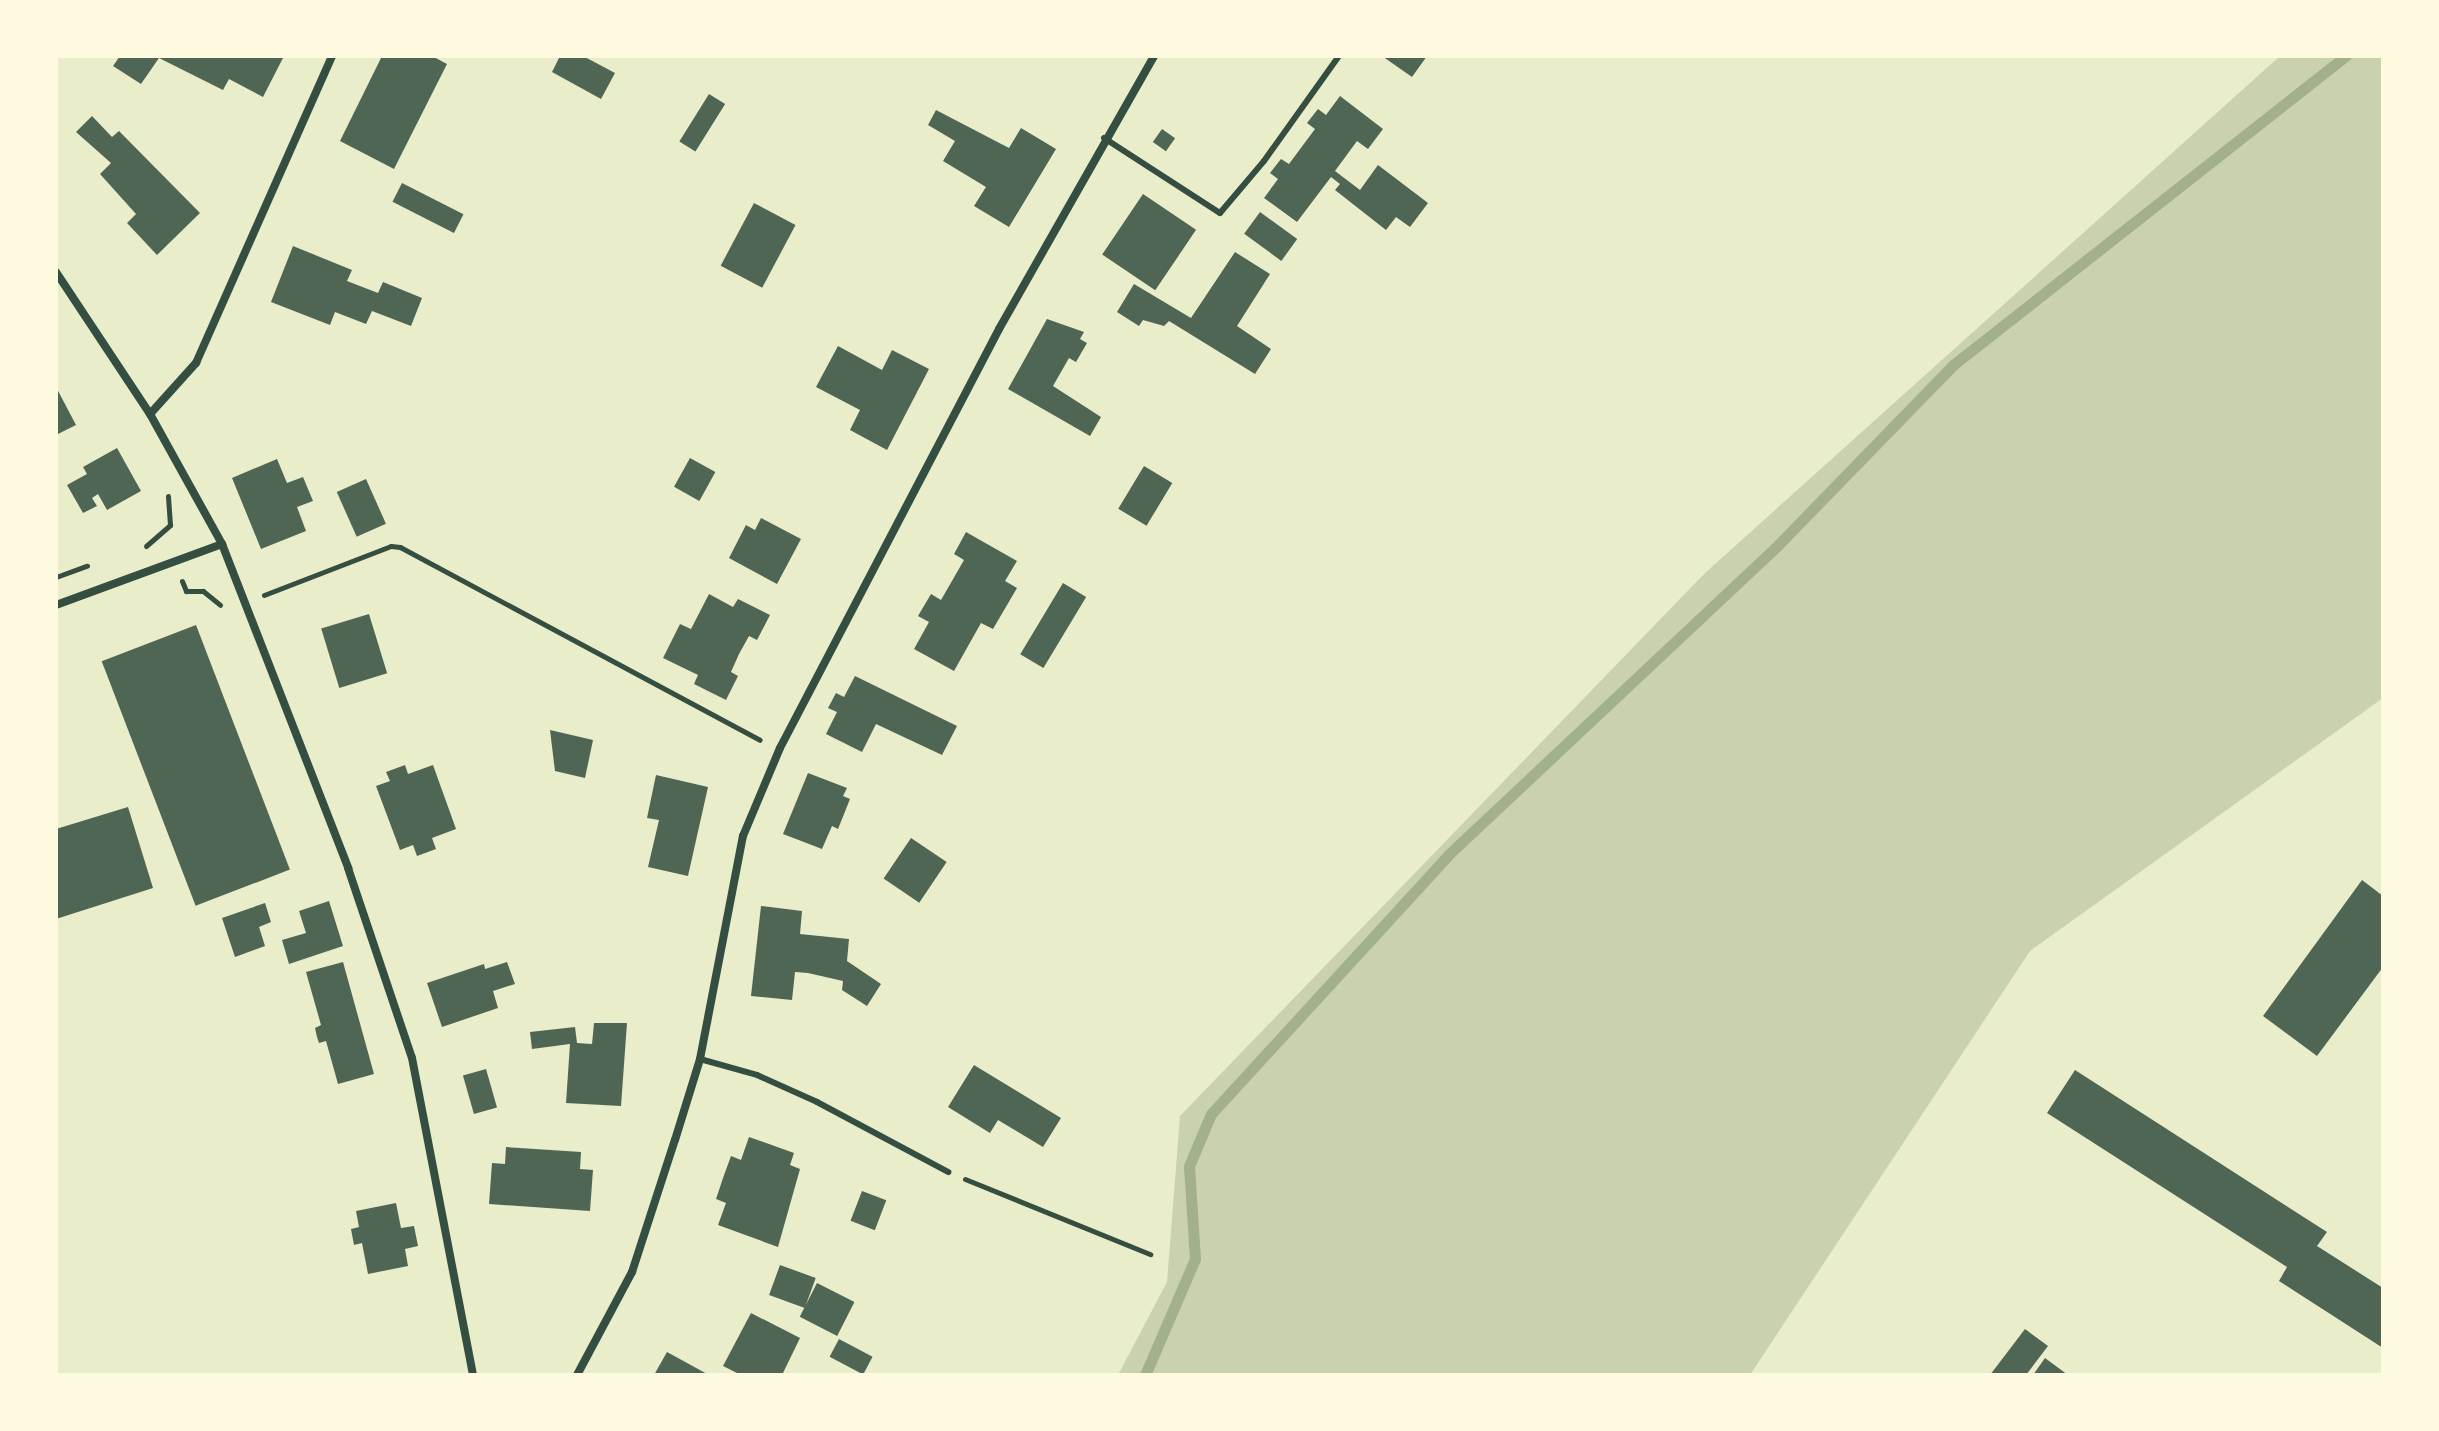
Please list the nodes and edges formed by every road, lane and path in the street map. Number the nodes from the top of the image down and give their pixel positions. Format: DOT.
graph roads {
  1 [pos="332,56"];
  2 [pos="1154,56"];
  3 [pos="1339,56"];
  4 [pos="1104,138"];
  5 [pos="56,272"];
  6 [pos="150,414"];
  7 [pos="163,486"];
  8 [pos="222,544"];
  9 [pos="142,548"];
  10 [pos="99,562"];
  11 [pos="177,563"];
  12 [pos="56,577"];
  13 [pos="245,604"];
  14 [pos="56,605"];
  15 [pos="224,613"];
  16 [pos="780,748"];
  17 [pos="700,1059"];
  18 [pos="948,1172"];
  19 [pos="1150,1254"];
  20 [pos="583,1373"];
  21 [pos="473,1375"];
  1 -- 6 [label="street"];
  2 -- 4 [label="street"];
  3 -- 4 [label="lane"];
  4 -- 16 [label="street"];
  5 -- 6 [label="street"];
  6 -- 8 [label="street"];
  7 -- 9 [label="path"];
  8 -- 11 [label="street"];
  8 -- 13 [label="street"];
  10 -- 12 [label="path"];
  11 -- 14 [label="street"];
  11 -- 15 [label="path"];
  13 -- 16 [label="path"];
  13 -- 21 [label="street"];
  16 -- 17 [label="street"];
  17 -- 18 [label="lane"];
  17 -- 20 [label="street"];
  18 -- 19 [label="path"];
}
